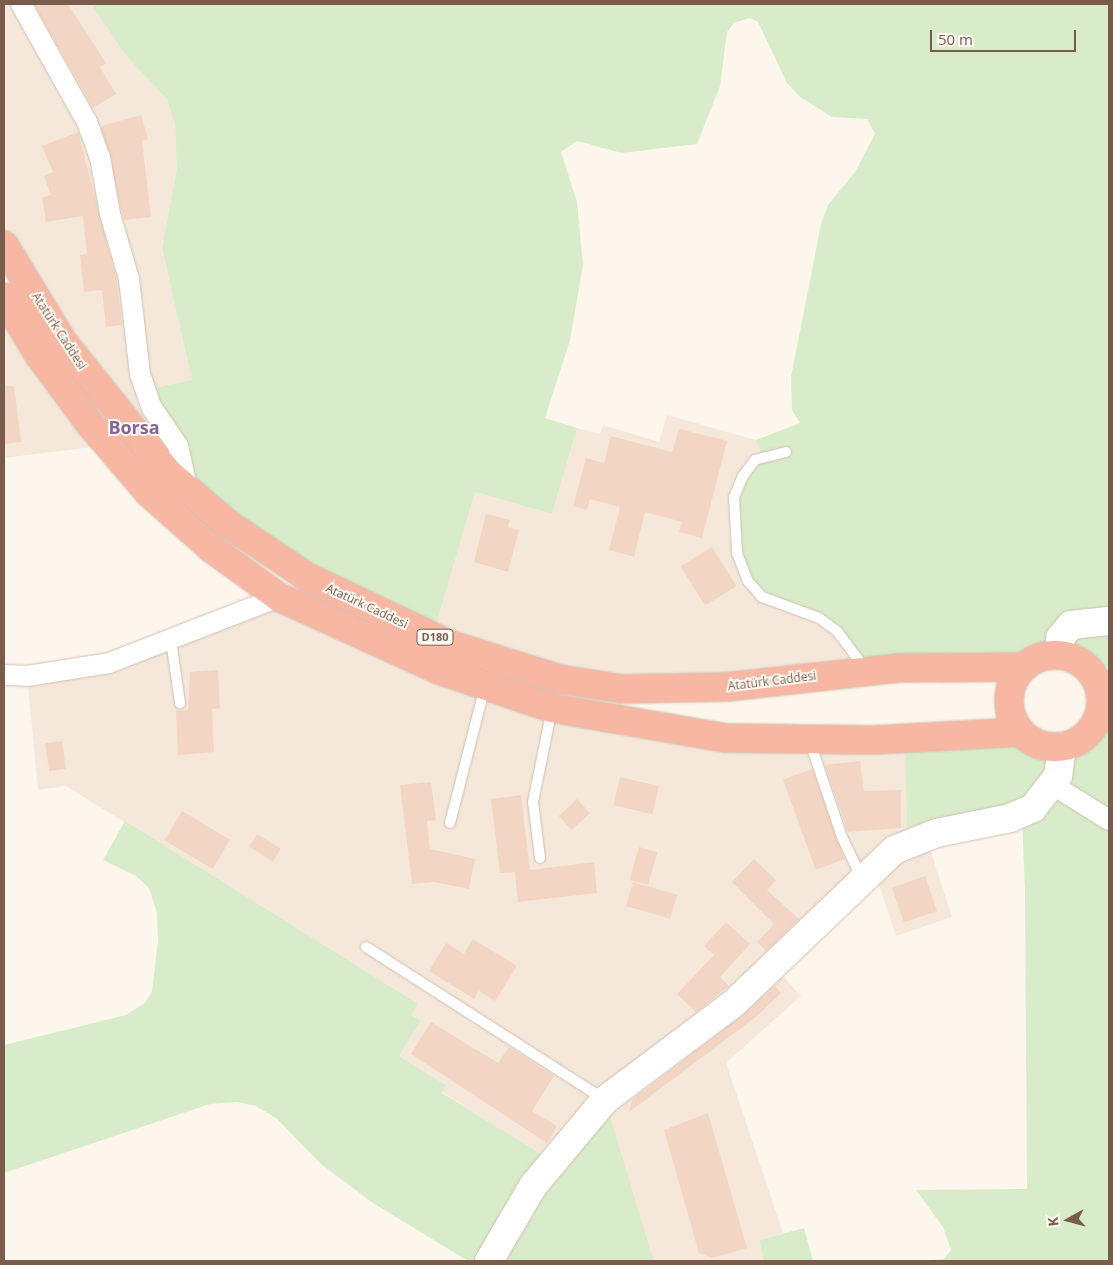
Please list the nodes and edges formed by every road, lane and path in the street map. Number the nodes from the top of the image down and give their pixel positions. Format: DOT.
graph roads {
  1 [pos="21,4"];
  2 [pos="4,244"];
  3 [pos="4,297"];
  4 [pos="786,452"];
  5 [pos="188,490"];
  6 [pos="279,597"];
  7 [pos="1109,622"];
  8 [pos="171,640"];
  9 [pos="1070,659"];
  10 [pos="1024,666"];
  11 [pos="1109,667"];
  12 [pos="867,671"];
  13 [pos="4,675"];
  14 [pos="485,687"];
  15 [pos="180,703"];
  16 [pos="552,708"];
  17 [pos="1101,727"];
  18 [pos="1021,732"];
  19 [pos="810,742"];
  20 [pos="1062,746"];
  21 [pos="1053,785"];
  22 [pos="1109,820"];
  23 [pos="450,823"];
  24 [pos="540,858"];
  25 [pos="861,877"];
  26 [pos="366,947"];
  27 [pos="605,1100"];
  28 [pos="489,1261"];
  1 -- 5 [label="street"];
  2 -- 5 [label="highway, Atatürk Caddesi / D180"];
  3 -- 6 [label="highway, D180"];
  4 -- 12 [label="lane"];
  5 -- 12 [label="highway, Atatürk Caddesi / D180"];
  6 -- 8 [label="street"];
  6 -- 14 [label="highway, D180"];
  7 -- 9 [label="street"];
  8 -- 13 [label="street"];
  8 -- 15 [label="lane"];
  9 -- 10 [label="highway, Atatürk Caddesi"];
  9 -- 11 [label="highway, Atatürk Caddesi"];
  9 -- 17 [label="highway"];
  10 -- 12 [label="highway, Atatürk Caddesi / D180"];
  10 -- 18 [label="highway"];
  14 -- 16 [label="highway, D180"];
  14 -- 23 [label="lane"];
  16 -- 19 [label="highway, D180"];
  16 -- 24 [label="lane"];
  17 -- 20 [label="highway"];
  18 -- 19 [label="highway, D180"];
  18 -- 20 [label="highway"];
  19 -- 25 [label="lane"];
  20 -- 21 [label="street"];
  21 -- 22 [label="street"];
  21 -- 25 [label="street"];
  25 -- 27 [label="street"];
  26 -- 27 [label="lane"];
  27 -- 28 [label="street"];
}
